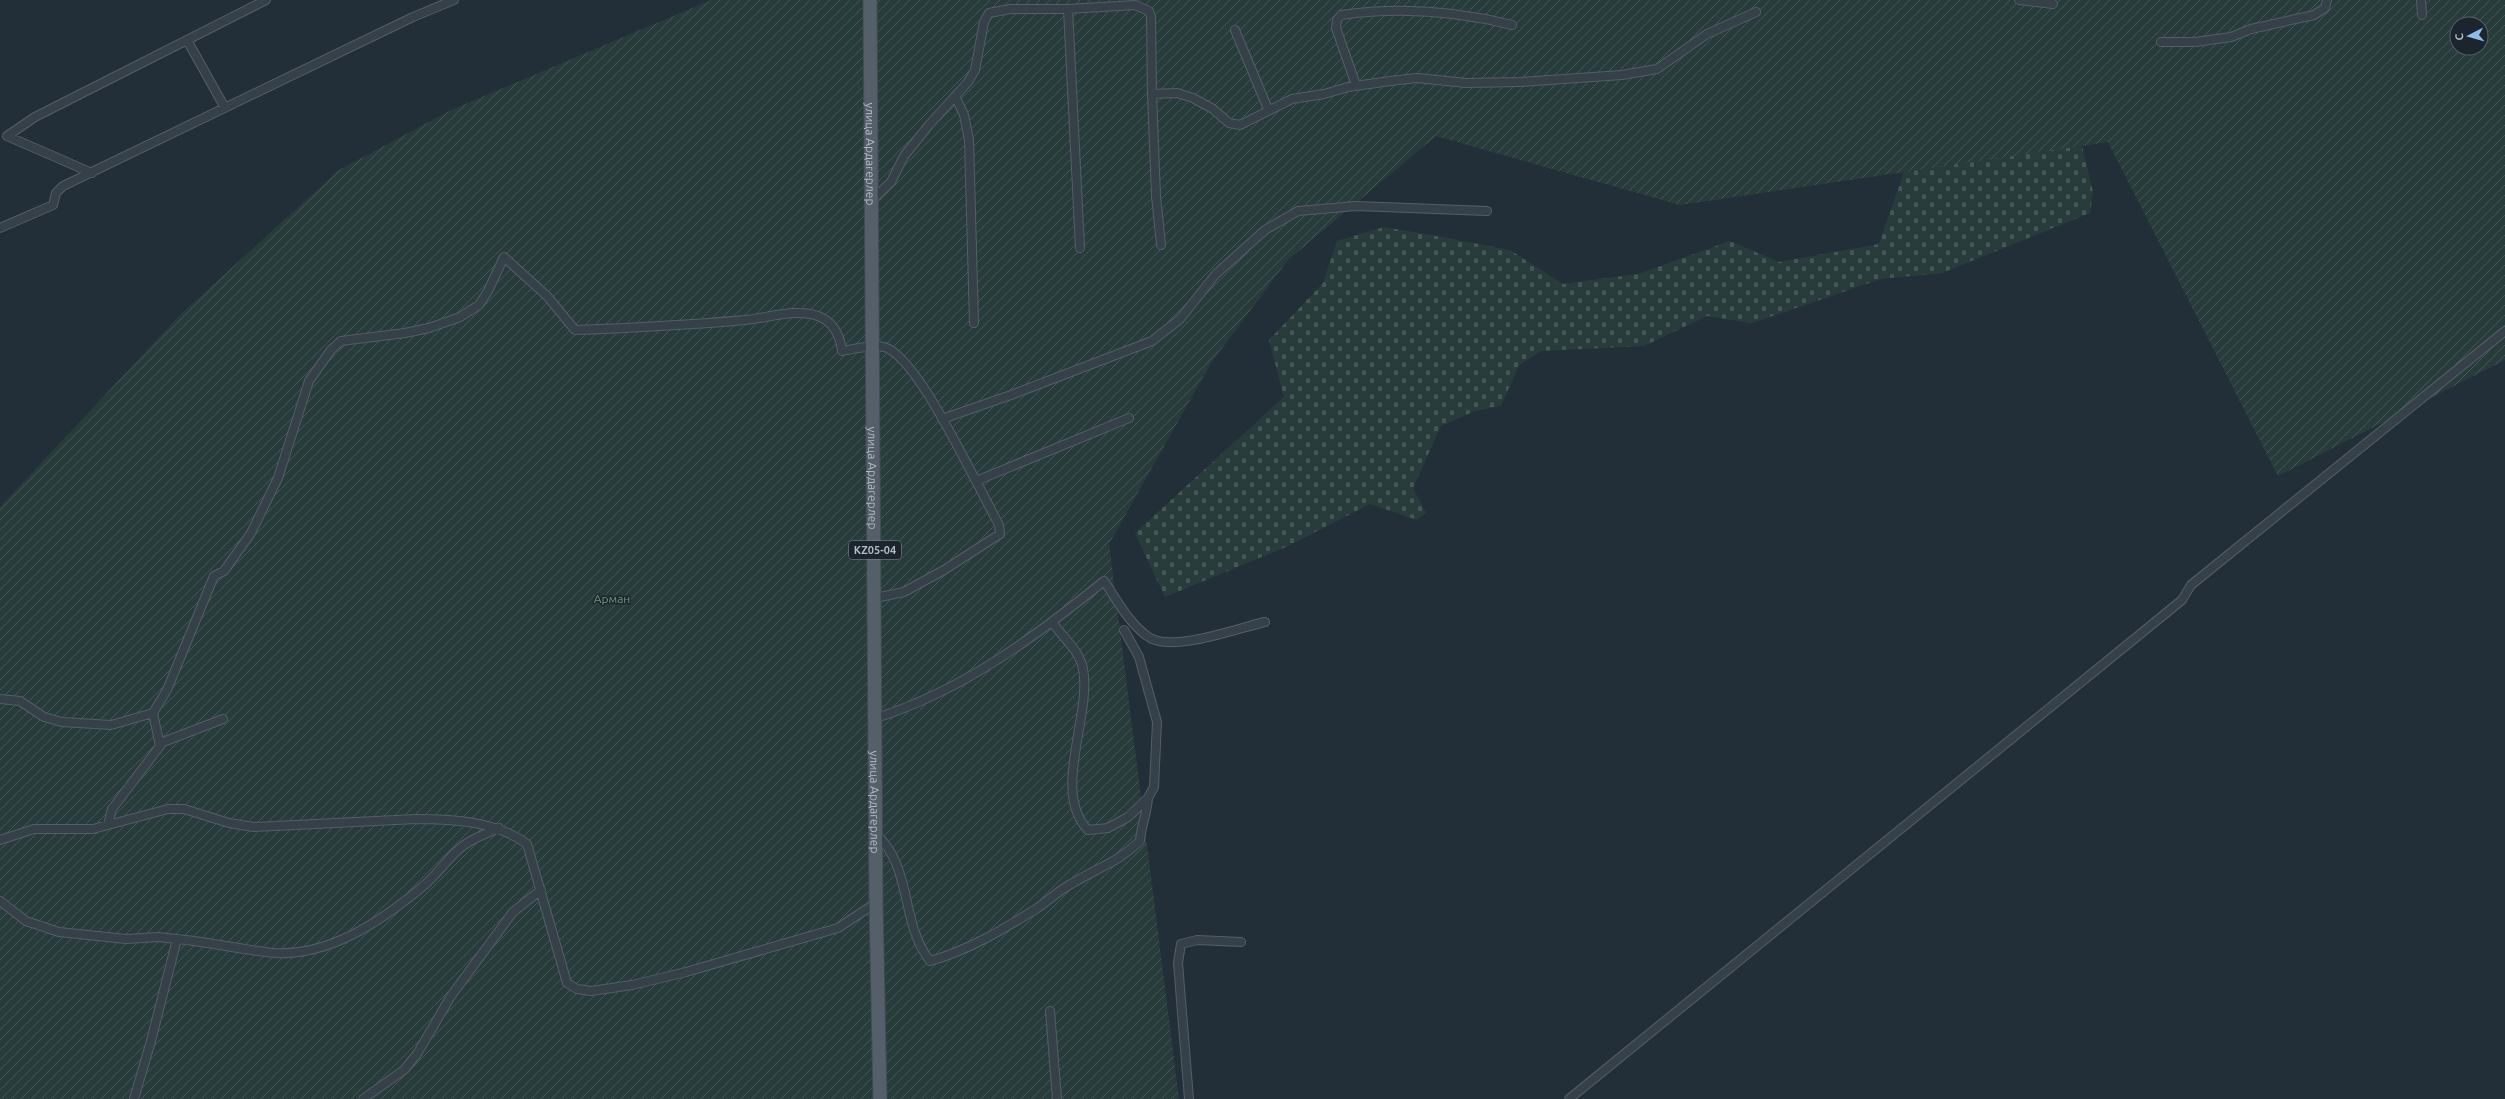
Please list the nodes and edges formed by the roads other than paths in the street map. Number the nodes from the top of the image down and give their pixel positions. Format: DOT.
graph roads {
  1 [pos="266,0"];
  2 [pos="454,0"];
  3 [pos="870,0"];
  4 [pos="2019,0"];
  5 [pos="2326,0"];
  6 [pos="2421,0"];
  7 [pos="2053,4"];
  8 [pos="1068,9"];
  9 [pos="1756,12"];
  10 [pos="2422,15"];
  11 [pos="1512,25"];
  12 [pos="1235,30"];
  13 [pos="187,40"];
  14 [pos="2161,42"];
  15 [pos="1356,86"];
  16 [pos="1152,94"];
  17 [pos="955,96"];
  18 [pos="225,108"];
  19 [pos="1268,109"];
  20 [pos="3,136"];
  21 [pos="92,173"];
  22 [pos="872,200"];
  23 [pos="1488,211"];
  24 [pos="0,228"];
  25 [pos="1161,245"];
  26 [pos="1080,248"];
  27 [pos="974,324"];
  28 [pos="2505,331"];
  29 [pos="873,346"];
  30 [pos="1129,418"];
  31 [pos="942,419"];
  32 [pos="976,481"];
  33 [pos="875,598"];
  34 [pos="1265,622"];
  35 [pos="1053,623"];
  36 [pos="1124,630"];
  37 [pos="0,699"];
  38 [pos="153,713"];
  39 [pos="876,718"];
  40 [pos="223,719"];
  41 [pos="160,746"];
  42 [pos="1148,798"];
  43 [pos="108,825"];
  44 [pos="500,828"];
  45 [pos="876,834"];
  46 [pos="0,840"];
  47 [pos="541,890"];
  48 [pos="0,901"];
  49 [pos="876,903"];
  50 [pos="177,939"];
  51 [pos="1241,942"];
  52 [pos="1050,1011"];
  53 [pos="134,1099"];
  54 [pos="363,1099"];
  55 [pos="880,1099"];
  56 [pos="1056,1099"];
  57 [pos="1188,1099"];
  58 [pos="1569,1099"];
  1 -- 13 [label="street"];
  2 -- 18 [label="street"];
  3 -- 22 [label="main road, улица Ардагерлер / KZ05-04"];
  4 -- 7 [label="street"];
  5 -- 14 [label="street"];
  6 -- 10 [label="street"];
  8 -- 16 [label="street"];
  8 -- 17 [label="street"];
  8 -- 26 [label="street"];
  9 -- 15 [label="street"];
  11 -- 15 [label="street"];
  12 -- 19 [label="street"];
  13 -- 18 [label="street"];
  13 -- 20 [label="street"];
  15 -- 19 [label="street"];
  16 -- 19 [label="street"];
  16 -- 25 [label="street"];
  17 -- 22 [label="street"];
  17 -- 27 [label="street"];
  18 -- 21 [label="street"];
  20 -- 21 [label="street"];
  21 -- 24 [label="street"];
  22 -- 29 [label="main road, улица Ардагерлер / KZ05-04"];
  23 -- 31 [label="street"];
  28 -- 58 [label="street"];
  29 -- 31 [label="street"];
  29 -- 33 [label="main road, улица Ардагерлер / KZ05-04"];
  29 -- 38 [label="street"];
  30 -- 32 [label="street"];
  31 -- 32 [label="street"];
  32 -- 33 [label="street"];
  33 -- 39 [label="main road, улица Ардагерлер / KZ05-04"];
  34 -- 35 [label="street"];
  35 -- 39 [label="street"];
  35 -- 42 [label="street"];
  36 -- 42 [label="street"];
  37 -- 38 [label="street"];
  38 -- 41 [label="street"];
  39 -- 45 [label="main road, улица Ардагерлер / KZ05-04"];
  40 -- 41 [label="street"];
  41 -- 43 [label="street"];
  42 -- 45 [label="street"];
  43 -- 44 [label="street"];
  43 -- 46 [label="street"];
  44 -- 47 [label="street"];
  44 -- 50 [label="street"];
  45 -- 49 [label="main road, улица Ардагерлер / KZ05-04"];
  47 -- 49 [label="street"];
  47 -- 54 [label="street"];
  48 -- 50 [label="street"];
  49 -- 55 [label="main road, улица Ардагерлер / KZ05-04"];
  50 -- 53 [label="street"];
  51 -- 57 [label="street"];
  52 -- 56 [label="street"];
}
